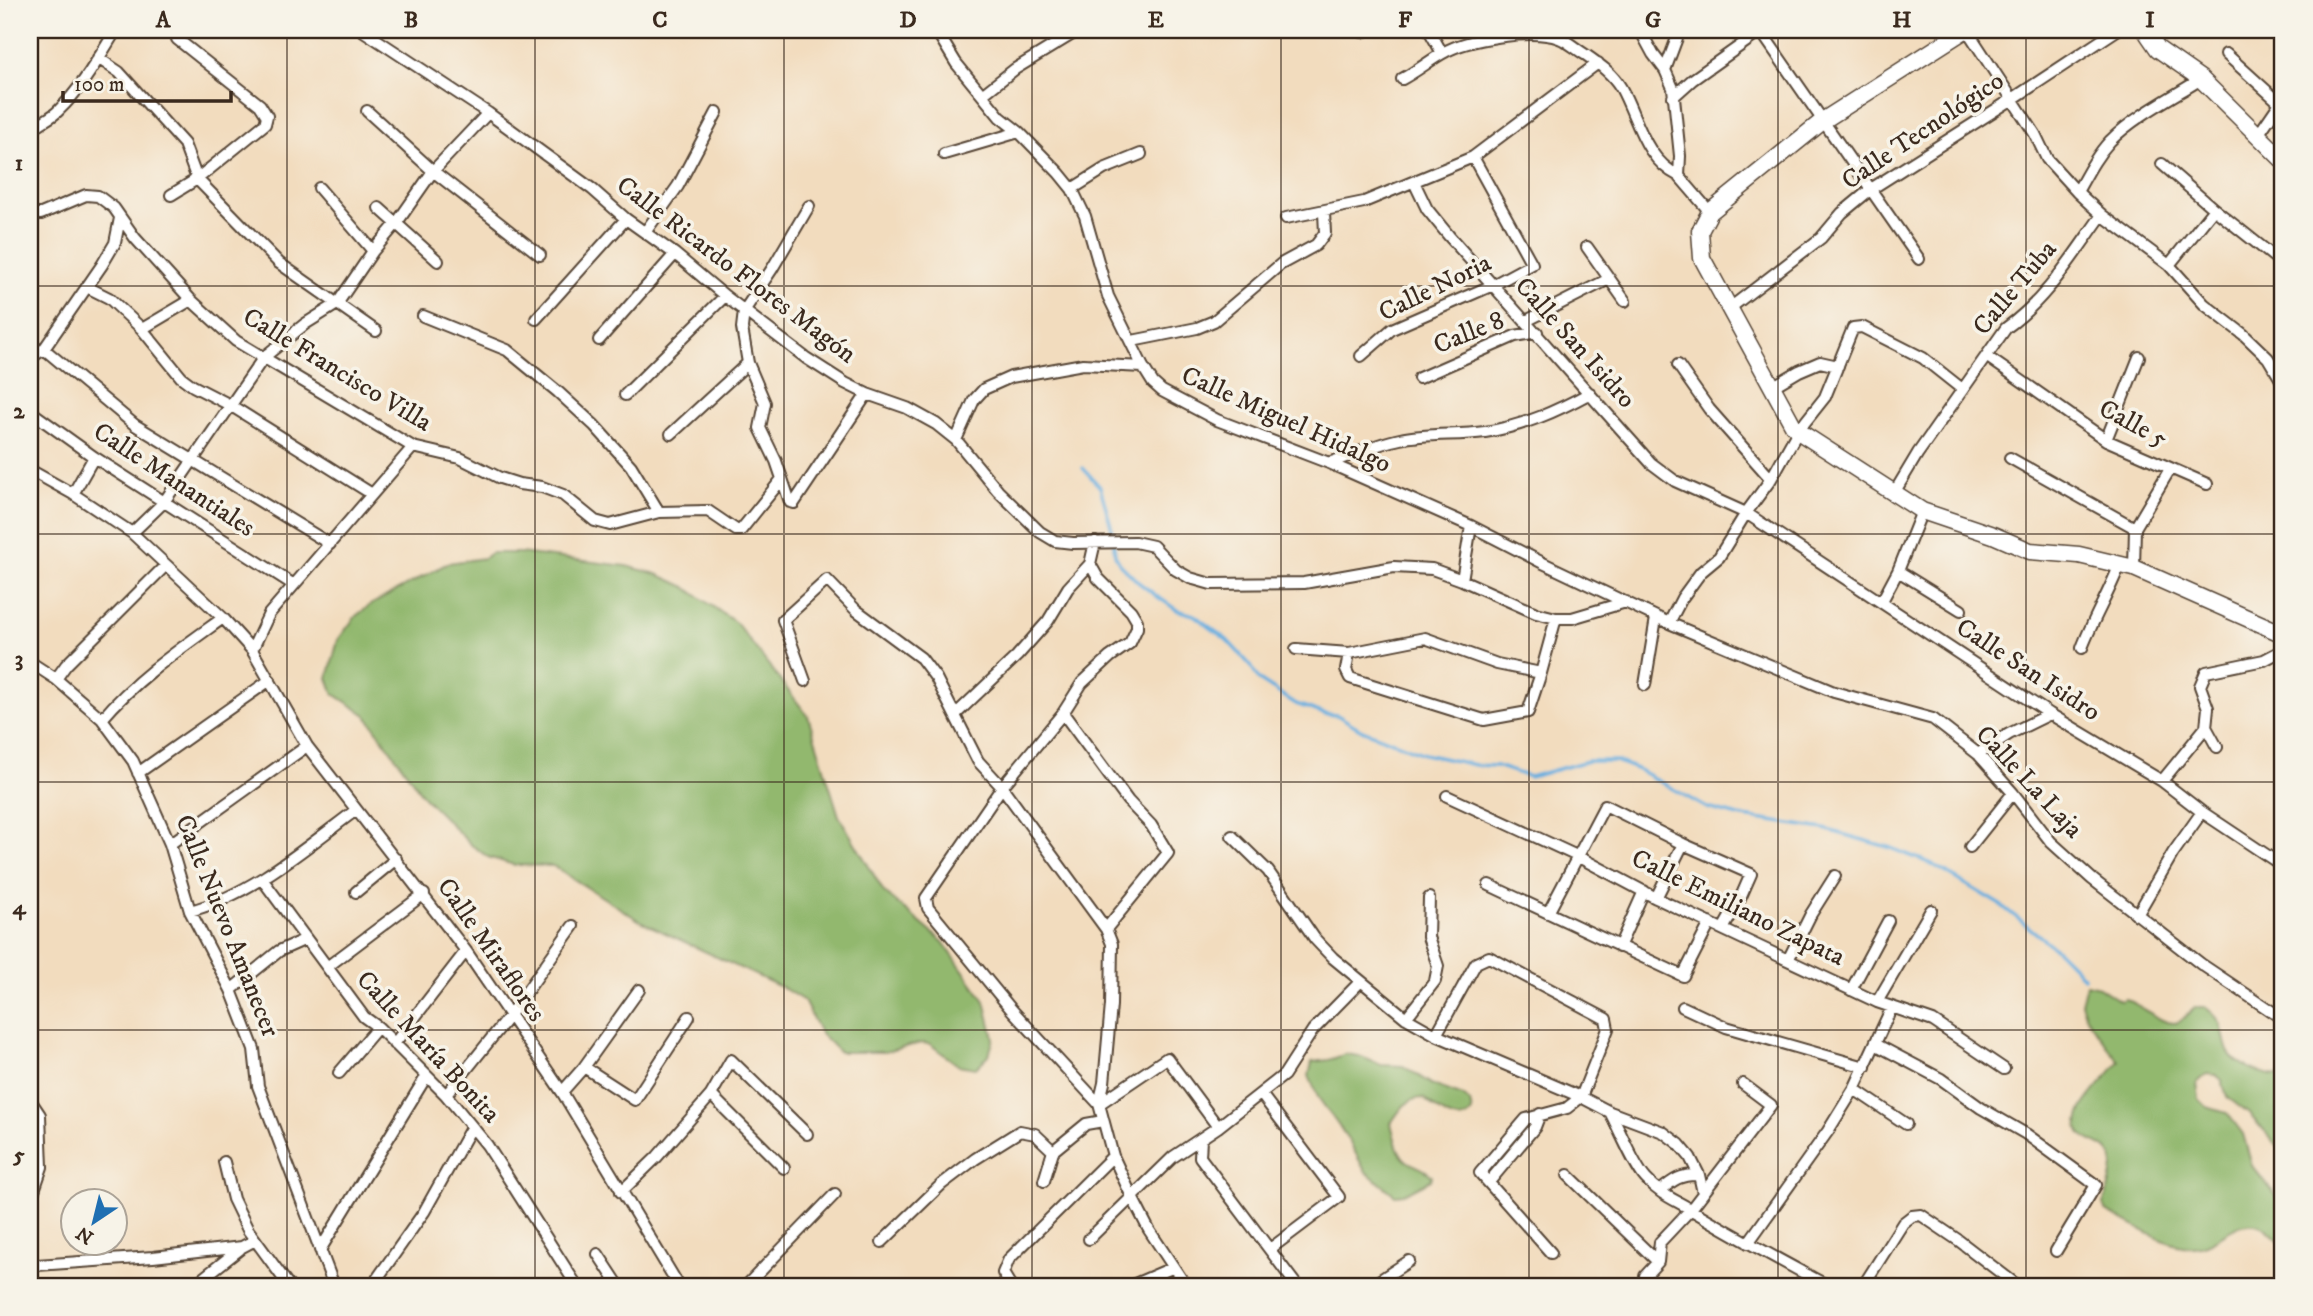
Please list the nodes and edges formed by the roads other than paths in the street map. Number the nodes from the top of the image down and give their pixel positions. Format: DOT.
graph roads {
  1 [pos="116,30"];
  2 [pos="362,30"];
  3 [pos="936,30"];
  4 [pos="1079,30"];
  5 [pos="1429,30"];
  6 [pos="1640,30"];
  7 [pos="1680,30"];
  8 [pos="1966,30"];
  9 [pos="2117,30"];
  10 [pos="2145,30"];
  11 [pos="1539,31"];
  12 [pos="1761,31"];
  13 [pos="177,39"];
  14 [pos="1442,53"];
  15 [pos="2225,54"];
  16 [pos="98,58"];
  17 [pos="1598,63"];
  18 [pos="1665,70"];
  19 [pos="1402,79"];
  20 [pos="2201,79"];
  21 [pos="982,95"];
  22 [pos="1673,97"];
  23 [pos="2011,100"];
  24 [pos="2282,101"];
  25 [pos="367,111"];
  26 [pos="717,112"];
  27 [pos="488,113"];
  28 [pos="1824,120"];
  29 [pos="31,127"];
  30 [pos="1019,132"];
  31 [pos="2258,135"];
  32 [pos="944,154"];
  33 [pos="1141,154"];
  34 [pos="1473,157"];
  35 [pos="2283,160"];
  36 [pos="2162,164"];
  37 [pos="433,170"];
  38 [pos="1679,176"];
  39 [pos="197,179"];
  40 [pos="1414,182"];
  41 [pos="319,188"];
  42 [pos="1072,189"];
  43 [pos="1871,189"];
  44 [pos="2077,192"];
  45 [pos="171,195"];
  46 [pos="809,206"];
  47 [pos="379,208"];
  48 [pos="2214,209"];
  49 [pos="1324,212"];
  50 [pos="1710,212"];
  51 [pos="30,214"];
  52 [pos="2102,215"];
  53 [pos="120,218"];
  54 [pos="626,219"];
  55 [pos="1286,219"];
  56 [pos="396,224"];
  57 [pos="646,231"];
  58 [pos="135,239"];
  59 [pos="115,243"];
  60 [pos="1587,247"];
  61 [pos="373,251"];
  62 [pos="675,254"];
  63 [pos="540,255"];
  64 [pos="1919,259"];
  65 [pos="438,261"];
  66 [pos="2283,264"];
  67 [pos="2169,265"];
  68 [pos="1609,279"];
  69 [pos="1493,285"];
  70 [pos="88,287"];
  71 [pos="725,296"];
  72 [pos="191,300"];
  73 [pos="1625,300"];
  74 [pos="337,304"];
  75 [pos="1730,308"];
  76 [pos="744,311"];
  77 [pos="423,316"];
  78 [pos="536,319"];
  79 [pos="1526,321"];
  80 [pos="142,329"];
  81 [pos="376,331"];
  82 [pos="1537,332"];
  83 [pos="599,340"];
  84 [pos="1132,341"];
  85 [pos="44,349"];
  86 [pos="1361,356"];
  87 [pos="1986,356"];
  88 [pos="264,357"];
  89 [pos="2139,357"];
  90 [pos="30,358"];
  91 [pos="748,363"];
  92 [pos="1678,365"];
  93 [pos="1838,366"];
  94 [pos="1143,367"];
  95 [pos="1419,378"];
  96 [pos="2283,383"];
  97 [pos="1772,387"];
  98 [pos="1962,389"];
  99 [pos="1590,393"];
  100 [pos="867,394"];
  101 [pos="625,395"];
  102 [pos="230,405"];
  103 [pos="30,411"];
  104 [pos="1798,431"];
  105 [pos="671,433"];
  106 [pos="956,440"];
  107 [pos="2106,440"];
  108 [pos="413,447"];
  109 [pos="94,457"];
  110 [pos="2010,458"];
  111 [pos="195,460"];
  112 [pos="1329,463"];
  113 [pos="2170,469"];
  114 [pos="30,470"];
  115 [pos="782,479"];
  116 [pos="1771,479"];
  117 [pos="2207,484"];
  118 [pos="1894,492"];
  119 [pos="73,494"];
  120 [pos="372,494"];
  121 [pos="164,502"];
  122 [pos="1922,511"];
  123 [pos="659,512"];
  124 [pos="1746,513"];
  125 [pos="1471,526"];
  126 [pos="2136,528"];
  127 [pos="132,533"];
  128 [pos="1095,542"];
  129 [pos="330,544"];
  130 [pos="1090,564"];
  131 [pos="166,565"];
  132 [pos="2127,566"];
  133 [pos="1898,571"];
  134 [pos="1462,580"];
  135 [pos="294,585"];
  136 [pos="1882,601"];
  137 [pos="1626,602"];
  138 [pos="1961,610"];
  139 [pos="223,618"];
  140 [pos="1556,618"];
  141 [pos="1656,618"];
  142 [pos="1669,623"];
  143 [pos="2283,634"];
  144 [pos="2082,648"];
  145 [pos="1296,649"];
  146 [pos="252,650"];
  147 [pos="2283,650"];
  148 [pos="1349,653"];
  149 [pos="30,662"];
  150 [pos="1541,673"];
  151 [pos="56,679"];
  152 [pos="270,680"];
  153 [pos="805,681"];
  154 [pos="1645,685"];
  155 [pos="1063,713"];
  156 [pos="2050,714"];
  157 [pos="955,715"];
  158 [pos="102,719"];
  159 [pos="2206,727"];
  160 [pos="307,746"];
  161 [pos="2217,747"];
  162 [pos="1978,754"];
  163 [pos="138,774"];
  164 [pos="2162,782"];
  165 [pos="1002,788"];
  166 [pos="2013,793"];
  167 [pos="1447,796"];
  168 [pos="356,810"];
  169 [pos="2202,813"];
  170 [pos="1232,836"];
  171 [pos="170,844"];
  172 [pos="1683,844"];
  173 [pos="1970,846"];
  174 [pos="1577,856"];
  175 [pos="396,859"];
  176 [pos="2283,866"];
  177 [pos="1835,876"];
  178 [pos="262,879"];
  179 [pos="1489,885"];
  180 [pos="1644,891"];
  181 [pos="356,892"];
  182 [pos="424,894"];
  183 [pos="1429,898"];
  184 [pos="1656,898"];
  185 [pos="1931,910"];
  186 [pos="191,911"];
  187 [pos="1548,913"];
  188 [pos="2137,915"];
  189 [pos="1888,921"];
  190 [pos="1710,923"];
  191 [pos="573,926"];
  192 [pos="1106,929"];
  193 [pos="1723,929"];
  194 [pos="306,939"];
  195 [pos="1619,947"];
  196 [pos="466,951"];
  197 [pos="1788,960"];
  198 [pos="327,967"];
  199 [pos="1360,982"];
  200 [pos="639,989"];
  201 [pos="232,990"];
  202 [pos="1851,990"];
  203 [pos="1877,1002"];
  204 [pos="1683,1007"];
  205 [pos="1892,1007"];
  206 [pos="510,1015"];
  207 [pos="689,1017"];
  208 [pos="1406,1018"];
  209 [pos="2283,1020"];
  210 [pos="378,1027"];
  211 [pos="1436,1035"];
  212 [pos="394,1044"];
  213 [pos="1875,1044"];
  214 [pos="584,1066"];
  215 [pos="1865,1067"];
  216 [pos="2004,1069"];
  217 [pos="339,1073"];
  218 [pos="426,1077"];
  219 [pos="1743,1084"];
  220 [pos="1854,1089"];
  221 [pos="562,1092"];
  222 [pos="1261,1094"];
  223 [pos="446,1095"];
  224 [pos="710,1095"];
  225 [pos="1581,1097"];
  226 [pos="30,1100"];
  227 [pos="1099,1104"];
  228 [pos="1611,1112"];
  229 [pos="1103,1121"];
  230 [pos="1906,1124"];
  231 [pos="1218,1126"];
  232 [pos="471,1128"];
  233 [pos="807,1134"];
  234 [pos="1201,1139"];
  235 [pos="1053,1151"];
  236 [pos="1114,1156"];
  237 [pos="1173,1157"];
  238 [pos="1200,1157"];
  239 [pos="224,1162"];
  240 [pos="783,1168"];
  241 [pos="1568,1175"];
  242 [pos="1699,1175"];
  243 [pos="1044,1181"];
  244 [pos="1660,1191"];
  245 [pos="621,1192"];
  246 [pos="835,1194"];
  247 [pos="1703,1194"];
  248 [pos="1132,1196"];
  249 [pos="30,1202"];
  250 [pos="1691,1209"];
  251 [pos="255,1240"];
  252 [pos="1089,1240"];
  253 [pos="883,1242"];
  254 [pos="1748,1243"];
  255 [pos="242,1247"];
  256 [pos="1270,1249"];
  257 [pos="320,1251"];
  258 [pos="2056,1251"];
  259 [pos="1551,1253"];
  260 [pos="598,1254"];
  261 [pos="1409,1261"];
  262 [pos="1658,1262"];
  263 [pos="30,1268"];
  264 [pos="1172,1268"];
  265 [pos="1645,1276"];
  266 [pos="677,1283"];
  267 [pos="193,1286"];
  268 [pos="289,1286"];
  269 [pos="334,1286"];
  270 [pos="372,1286"];
  271 [pos="577,1286"];
  272 [pos="619,1286"];
  273 [pos="664,1286"];
  274 [pos="746,1286"];
  275 [pos="1008,1286"];
  276 [pos="1130,1286"];
  277 [pos="1186,1286"];
  278 [pos="1297,1286"];
  279 [pos="1371,1286"];
  280 [pos="1828,1286"];
  281 [pos="1863,1286"];
  282 [pos="2018,1286"];
  1 -- 16 [label="street"];
  2 -- 27 [label="street, Calle Ricardo Flores Magón"];
  3 -- 21 [label="street, Calle Miguel Hidalgo"];
  4 -- 21 [label="street"];
  5 -- 14 [label="street"];
  6 -- 18 [label="street"];
  7 -- 18 [label="street"];
  8 -- 23 [label="street"];
  8 -- 28 [label="street"];
  9 -- 23 [label="street, Calle Tecnológico"];
  10 -- 20 [label="street"];
  11 -- 14 [label="street"];
  11 -- 17 [label="street"];
  12 -- 22 [label="street"];
  12 -- 28 [label="street"];
  13 -- 39 [label="street"];
  14 -- 19 [label="street"];
  15 -- 24 [label="street"];
  16 -- 29 [label="street"];
  16 -- 39 [label="street"];
  17 -- 34 [label="street"];
  17 -- 38 [label="street"];
  18 -- 22 [label="street"];
  20 -- 31 [label="street"];
  20 -- 44 [label="street"];
  21 -- 30 [label="street, Calle Miguel Hidalgo"];
  22 -- 38 [label="street"];
  23 -- 43 [label="street, Calle Tecnológico"];
  23 -- 44 [label="street"];
  24 -- 31 [label="street"];
  25 -- 37 [label="street"];
  26 -- 57 [label="street"];
  27 -- 37 [label="street"];
  27 -- 54 [label="street, Calle Ricardo Flores Magón"];
  28 -- 43 [label="street"];
  28 -- 50 [label="street"];
  30 -- 32 [label="street"];
  30 -- 42 [label="street, Calle Miguel Hidalgo"];
  31 -- 35 [label="street"];
  33 -- 42 [label="street"];
  34 -- 40 [label="street"];
  34 -- 69 [label="street, Calle Noria"];
  36 -- 48 [label="street"];
  37 -- 56 [label="street"];
  37 -- 63 [label="street"];
  38 -- 50 [label="street"];
  39 -- 45 [label="street"];
  39 -- 74 [label="street"];
  40 -- 49 [label="street"];
  40 -- 69 [label="street, Calle San Isidro"];
  41 -- 61 [label="street"];
  42 -- 84 [label="street, Calle Miguel Hidalgo"];
  43 -- 64 [label="street"];
  43 -- 75 [label="street, Calle Tecnológico"];
  44 -- 52 [label="street"];
  46 -- 76 [label="street"];
  47 -- 56 [label="street"];
  48 -- 66 [label="street"];
  48 -- 67 [label="street"];
  49 -- 55 [label="street"];
  49 -- 84 [label="street"];
  50 -- 75 [label="street"];
  51 -- 53 [label="street, Calle Francisco Villa"];
  52 -- 67 [label="street"];
  52 -- 87 [label="street, Calle Tuba"];
  53 -- 58 [label="street, Calle Francisco Villa"];
  53 -- 59 [label="street"];
  54 -- 57 [label="street, Calle Ricardo Flores Magón"];
  54 -- 78 [label="street"];
  56 -- 61 [label="street"];
  56 -- 65 [label="street"];
  57 -- 62 [label="street, Calle Ricardo Flores Magón"];
  58 -- 59 [label="street"];
  58 -- 72 [label="street, Calle Francisco Villa"];
  59 -- 70 [label="street"];
  60 -- 68 [label="street"];
  61 -- 74 [label="street"];
  62 -- 71 [label="street, Calle Ricardo Flores Magón"];
  62 -- 83 [label="street"];
  67 -- 96 [label="street"];
  68 -- 73 [label="street"];
  68 -- 79 [label="street, Calle 8"];
  69 -- 79 [label="street, Calle San Isidro"];
  69 -- 86 [label="street, Calle Noria"];
  70 -- 80 [label="street"];
  70 -- 85 [label="street"];
  71 -- 76 [label="street, Calle Ricardo Flores Magón"];
  71 -- 101 [label="street"];
  72 -- 80 [label="street"];
  72 -- 88 [label="street, Calle Francisco Villa"];
  74 -- 81 [label="street"];
  74 -- 88 [label="street"];
  75 -- 97 [label="street"];
  76 -- 91 [label="street"];
  76 -- 100 [label="street, Calle Ricardo Flores Magón"];
  77 -- 123 [label="street"];
  79 -- 82 [label="street, Calle San Isidro"];
  80 -- 102 [label="street"];
  82 -- 95 [label="street, Calle 8"];
  82 -- 99 [label="street, Calle San Isidro"];
  84 -- 94 [label="street, Calle Miguel Hidalgo"];
  85 -- 90 [label="street"];
  85 -- 111 [label="street"];
  87 -- 98 [label="street, Calle Tuba"];
  87 -- 107 [label="street, Calle 5"];
  88 -- 102 [label="street"];
  88 -- 108 [label="street, Calle Francisco Villa"];
  89 -- 107 [label="street"];
  91 -- 105 [label="street"];
  91 -- 115 [label="street"];
  92 -- 116 [label="street"];
  93 -- 97 [label="street"];
  93 -- 98 [label="street"];
  93 -- 104 [label="street"];
  94 -- 106 [label="street"];
  94 -- 112 [label="street, Calle Miguel Hidalgo"];
  97 -- 104 [label="street"];
  98 -- 118 [label="street, Calle Tuba"];
  99 -- 112 [label="street"];
  99 -- 124 [label="street, Calle San Isidro"];
  100 -- 106 [label="street, Calle Ricardo Flores Magón"];
  100 -- 115 [label="street"];
  102 -- 111 [label="street"];
  102 -- 120 [label="street"];
  103 -- 109 [label="street, Calle Manantiales"];
  104 -- 116 [label="street"];
  104 -- 118 [label="street"];
  106 -- 128 [label="street, Calle Ricardo Flores Magón"];
  107 -- 113 [label="street, Calle 5"];
  108 -- 120 [label="street"];
  108 -- 123 [label="street, Calle Francisco Villa"];
  109 -- 119 [label="street"];
  109 -- 121 [label="street, Calle Manantiales"];
  110 -- 126 [label="street"];
  111 -- 121 [label="street"];
  111 -- 129 [label="street"];
  112 -- 125 [label="street, Calle Miguel Hidalgo"];
  113 -- 117 [label="street"];
  113 -- 126 [label="street, Calle 5"];
  114 -- 119 [label="street, Calle Miraflores"];
  115 -- 123 [label="street, Calle Francisco Villa"];
  116 -- 124 [label="street"];
  118 -- 122 [label="street"];
  119 -- 127 [label="street, Calle Miraflores"];
  120 -- 129 [label="street"];
  121 -- 127 [label="street"];
  121 -- 135 [label="street, Calle Manantiales"];
  122 -- 132 [label="street"];
  122 -- 133 [label="street"];
  124 -- 136 [label="street, Calle San Isidro"];
  124 -- 142 [label="street"];
  125 -- 134 [label="street"];
  125 -- 137 [label="street, Calle Miguel Hidalgo"];
  126 -- 132 [label="street, Calle 5"];
  127 -- 131 [label="street, Calle Miraflores"];
  128 -- 130 [label="street"];
  128 -- 134 [label="street, Calle Ricardo Flores Magón"];
  129 -- 135 [label="street"];
  130 -- 155 [label="street"];
  130 -- 157 [label="street"];
  131 -- 139 [label="street, Calle Miraflores"];
  131 -- 151 [label="street"];
  132 -- 143 [label="street"];
  132 -- 144 [label="street, Calle 5"];
  133 -- 136 [label="street"];
  133 -- 138 [label="street"];
  134 -- 140 [label="street, Calle Ricardo Flores Magón"];
  135 -- 146 [label="street"];
  136 -- 156 [label="street, Calle San Isidro"];
  137 -- 140 [label="street"];
  137 -- 141 [label="street, Calle Miguel Hidalgo"];
  139 -- 146 [label="street, Calle Miraflores"];
  139 -- 158 [label="street"];
  140 -- 150 [label="street"];
  141 -- 142 [label="street, Calle Miguel Hidalgo"];
  141 -- 154 [label="street"];
  142 -- 162 [label="street, Calle La Laja"];
  145 -- 148 [label="street"];
  146 -- 152 [label="street, Calle Miraflores"];
  147 -- 159 [label="street"];
  148 -- 150 [label="street"];
  148 -- 150 [label="street"];
  149 -- 151 [label="street, Calle Nuevo Amanecer"];
  151 -- 158 [label="street, Calle Nuevo Amanecer"];
  152 -- 160 [label="street, Calle Miraflores"];
  152 -- 163 [label="street"];
  153 -- 157 [label="street"];
  155 -- 165 [label="street"];
  155 -- 192 [label="street"];
  156 -- 162 [label="street"];
  156 -- 164 [label="street, Calle San Isidro"];
  157 -- 165 [label="street"];
  158 -- 163 [label="street, Calle Nuevo Amanecer"];
  159 -- 161 [label="street"];
  159 -- 164 [label="street"];
  160 -- 168 [label="street, Calle Miraflores"];
  160 -- 171 [label="street"];
  162 -- 166 [label="street, Calle La Laja"];
  163 -- 171 [label="street, Calle Nuevo Amanecer"];
  164 -- 169 [label="street, Calle San Isidro"];
  165 -- 192 [label="street"];
  165 -- 227 [label="street"];
  166 -- 173 [label="street"];
  166 -- 188 [label="street, Calle La Laja"];
  167 -- 174 [label="street, Calle Emiliano Zapata"];
  168 -- 175 [label="street, Calle Miraflores"];
  168 -- 178 [label="street"];
  169 -- 176 [label="street, Calle San Isidro"];
  169 -- 188 [label="street"];
  170 -- 199 [label="street"];
  171 -- 186 [label="street, Calle Nuevo Amanecer"];
  172 -- 174 [label="street"];
  172 -- 184 [label="street"];
  172 -- 193 [label="street"];
  174 -- 180 [label="street, Calle Emiliano Zapata"];
  174 -- 187 [label="street"];
  175 -- 181 [label="street"];
  175 -- 182 [label="street, Calle Miraflores"];
  177 -- 197 [label="street"];
  178 -- 186 [label="street"];
  178 -- 194 [label="street, Calle María Bonita"];
  179 -- 187 [label="street"];
  180 -- 184 [label="street, Calle Emiliano Zapata"];
  180 -- 195 [label="street"];
  182 -- 196 [label="street, Calle Miraflores"];
  182 -- 198 [label="street"];
  183 -- 208 [label="street"];
  184 -- 190 [label="street, Calle Emiliano Zapata"];
  185 -- 203 [label="street"];
  186 -- 201 [label="street, Calle Nuevo Amanecer"];
  187 -- 195 [label="street"];
  188 -- 209 [label="street, Calle La Laja"];
  189 -- 202 [label="street"];
  190 -- 193 [label="street, Calle Emiliano Zapata"];
  190 -- 195 [label="street"];
  191 -- 206 [label="street"];
  192 -- 227 [label="street"];
  193 -- 197 [label="street, Calle Emiliano Zapata"];
  194 -- 198 [label="street, Calle María Bonita"];
  194 -- 201 [label="street"];
  196 -- 206 [label="street, Calle Miraflores"];
  196 -- 212 [label="street"];
  197 -- 202 [label="street, Calle Emiliano Zapata"];
  198 -- 210 [label="street, Calle María Bonita"];
  199 -- 208 [label="street"];
  199 -- 222 [label="street"];
  200 -- 214 [label="street"];
  201 -- 257 [label="street, Calle Nuevo Amanecer"];
  202 -- 203 [label="street, Calle Emiliano Zapata"];
  203 -- 205 [label="street, Calle Emiliano Zapata"];
  204 -- 215 [label="street"];
  205 -- 213 [label="street"];
  205 -- 216 [label="street, Calle Emiliano Zapata"];
  206 -- 221 [label="street, Calle Miraflores"];
  206 -- 223 [label="street"];
  207 -- 214 [label="street"];
  208 -- 211 [label="street"];
  210 -- 212 [label="street, Calle María Bonita"];
  210 -- 217 [label="street"];
  211 -- 225 [label="street"];
  211 -- 225 [label="street"];
  212 -- 218 [label="street, Calle María Bonita"];
  213 -- 215 [label="street"];
  213 -- 258 [label="street"];
  214 -- 221 [label="street"];
  215 -- 220 [label="street"];
  218 -- 223 [label="street, Calle María Bonita"];
  218 -- 257 [label="street"];
  219 -- 247 [label="street"];
  220 -- 230 [label="street"];
  220 -- 254 [label="street"];
  221 -- 245 [label="street, Calle Miraflores"];
  222 -- 231 [label="street"];
  222 -- 256 [label="street"];
  223 -- 232 [label="street, Calle María Bonita"];
  224 -- 233 [label="street"];
  224 -- 240 [label="street"];
  224 -- 245 [label="street"];
  225 -- 228 [label="street"];
  225 -- 259 [label="street"];
  226 -- 249 [label="street"];
  227 -- 229 [label="street"];
  227 -- 231 [label="street"];
  228 -- 242 [label="street"];
  228 -- 244 [label="street"];
  229 -- 235 [label="street"];
  229 -- 236 [label="street"];
  231 -- 234 [label="street"];
  232 -- 270 [label="street"];
  232 -- 271 [label="street, Calle María Bonita"];
  234 -- 237 [label="street"];
  234 -- 238 [label="street"];
  235 -- 243 [label="street"];
  235 -- 253 [label="street"];
  236 -- 248 [label="street"];
  236 -- 275 [label="street"];
  237 -- 238 [label="street"];
  237 -- 248 [label="street"];
  238 -- 256 [label="street"];
  239 -- 251 [label="street"];
  241 -- 262 [label="street"];
  242 -- 244 [label="street"];
  242 -- 247 [label="street"];
  244 -- 250 [label="street"];
  245 -- 266 [label="street, Calle Miraflores"];
  246 -- 274 [label="street"];
  247 -- 250 [label="street"];
  248 -- 252 [label="street"];
  248 -- 264 [label="street"];
  250 -- 254 [label="street"];
  250 -- 262 [label="street"];
  251 -- 255 [label="street"];
  251 -- 268 [label="street"];
  254 -- 280 [label="street"];
  255 -- 263 [label="street"];
  255 -- 267 [label="street"];
  256 -- 278 [label="street"];
  257 -- 269 [label="street, Calle Nuevo Amanecer"];
  260 -- 272 [label="street"];
  261 -- 279 [label="street"];
  262 -- 265 [label="street"];
  264 -- 276 [label="street"];
  264 -- 277 [label="street"];
  266 -- 273 [label="street"];
  281 -- 282 [label="street"];
}
